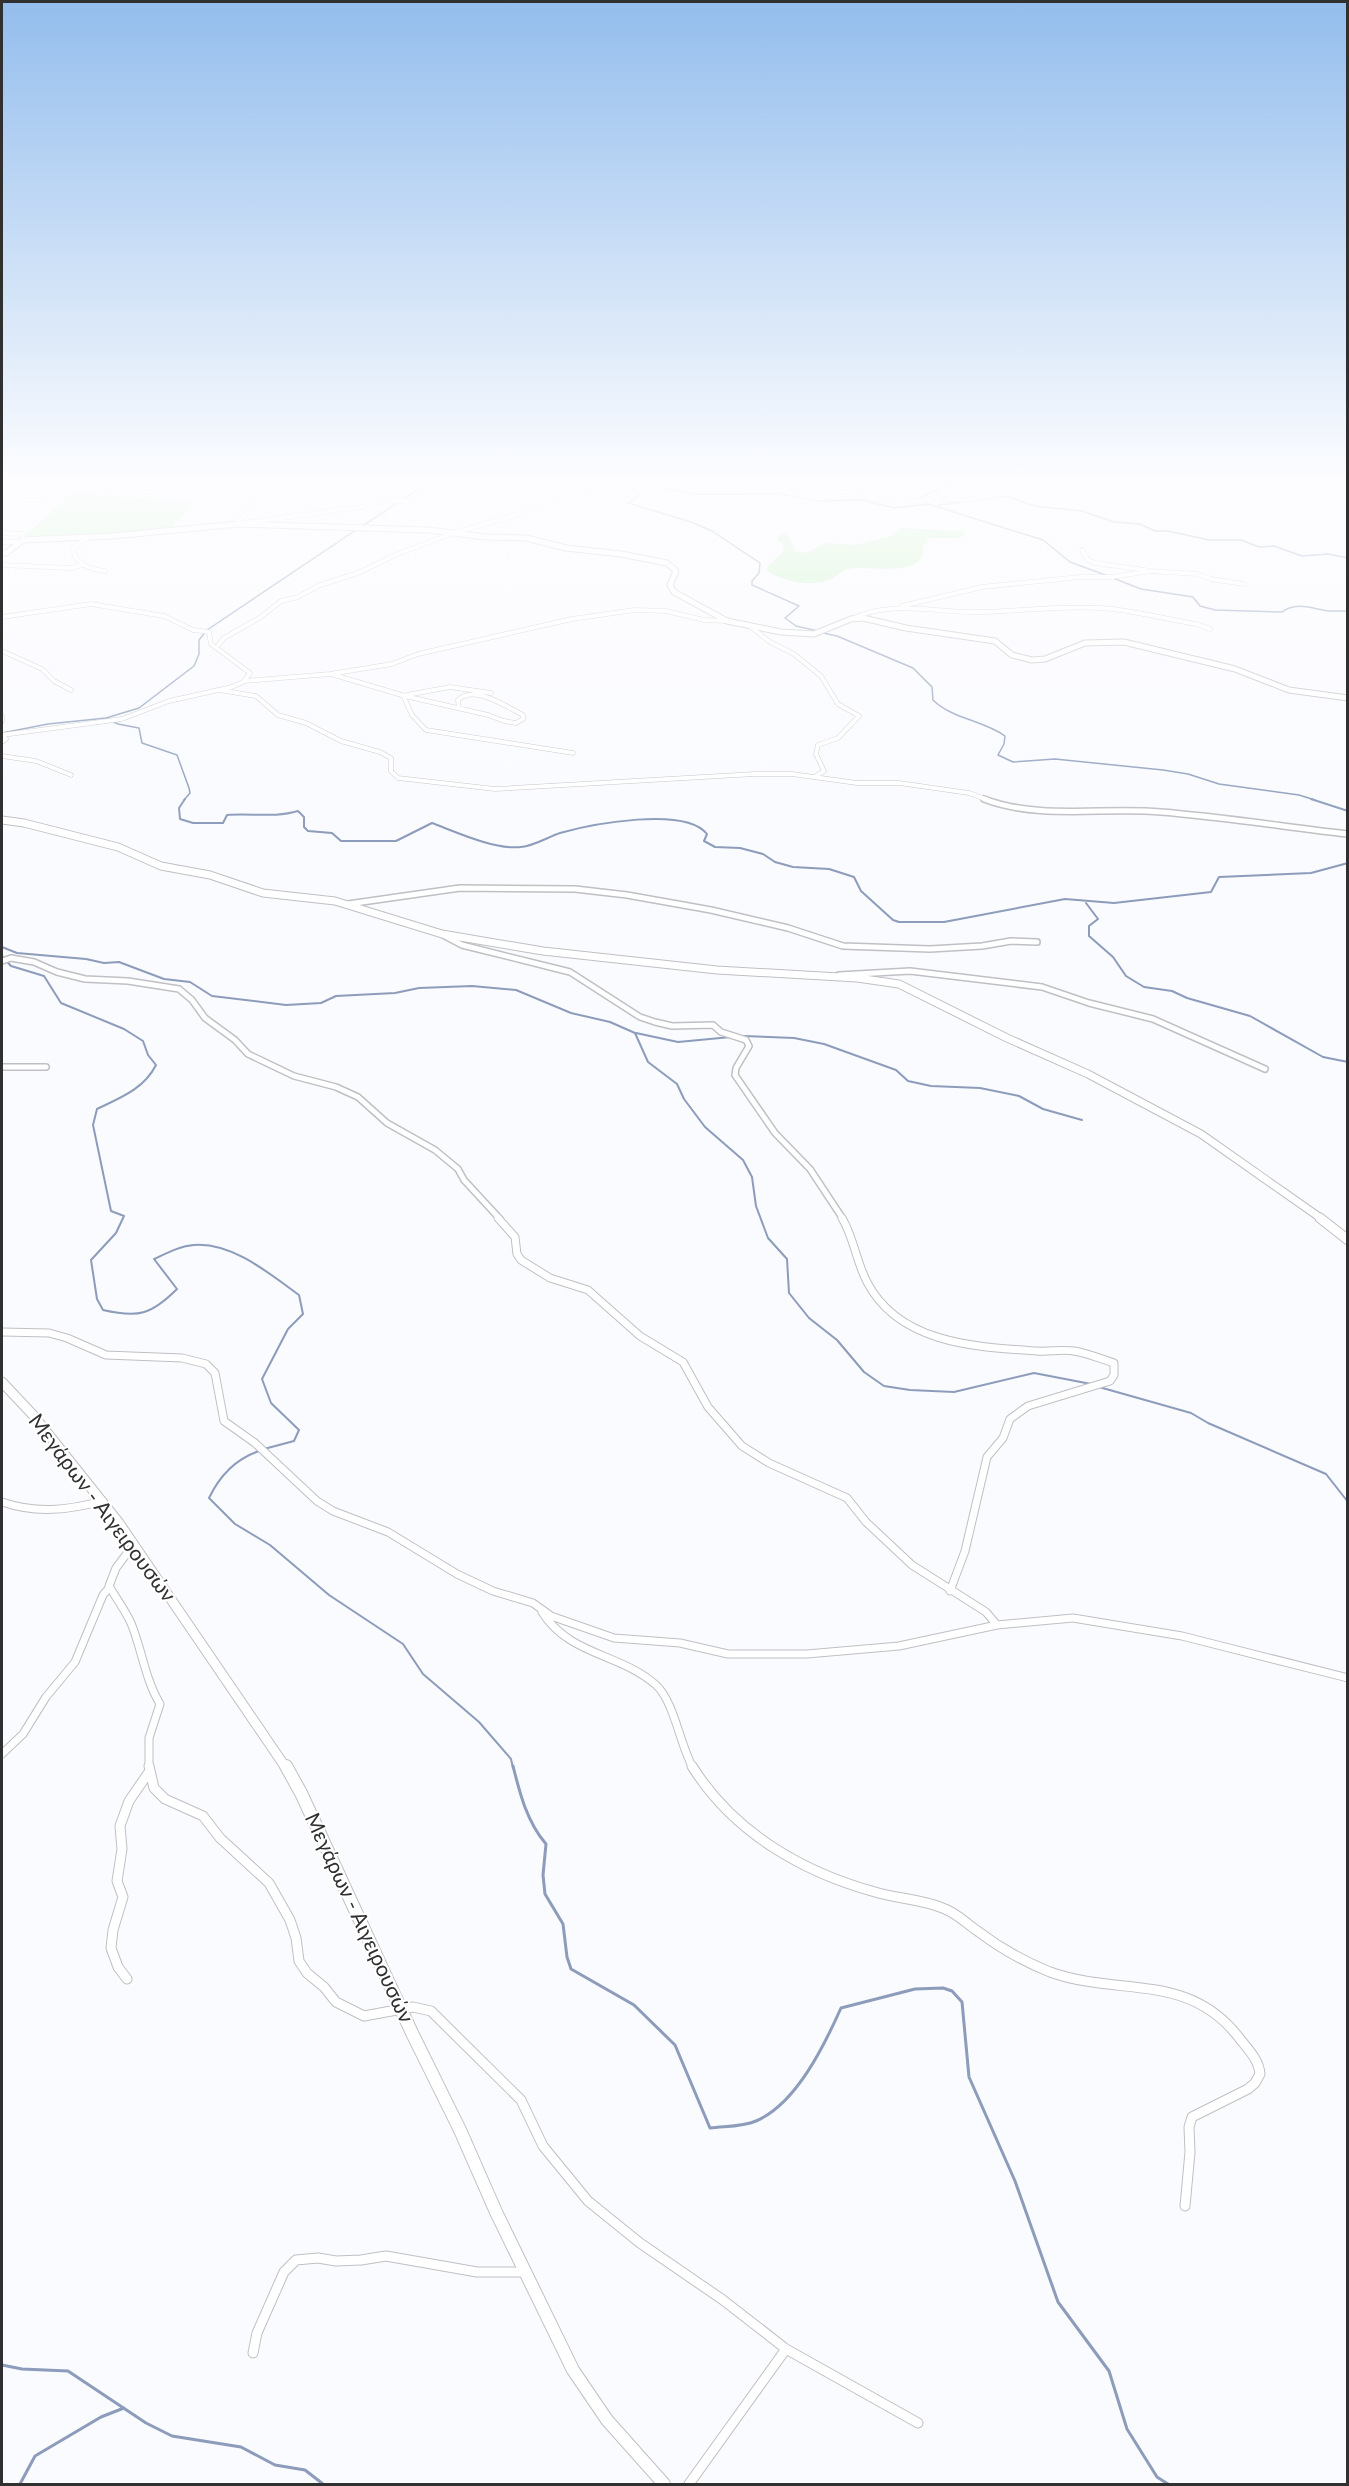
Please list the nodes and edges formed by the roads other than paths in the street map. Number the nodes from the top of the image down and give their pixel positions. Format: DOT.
graph roads {
  1 [pos="300,596"];
  2 [pos="681,596"];
  3 [pos="944,596"];
  4 [pos="896,608"];
  5 [pos="2,617"];
  6 [pos="852,619"];
  7 [pos="727,621"];
  8 [pos="751,627"];
  9 [pos="1210,629"];
  10 [pos="216,648"];
  11 [pos="2,651"];
  12 [pos="248,670"];
  13 [pos="330,674"];
  14 [pos="279,679"];
  15 [pos="243,681"];
  16 [pos="71,690"];
  17 [pos="219,690"];
  18 [pos="491,693"];
  19 [pos="405,695"];
  20 [pos="1347,698"];
  21 [pos="459,708"];
  22 [pos="2,735"];
  23 [pos="2,742"];
  24 [pos="573,753"];
  25 [pos="2,756"];
  26 [pos="824,771"];
  27 [pos="71,776"];
  28 [pos="811,777"];
  29 [pos="835,780"];
  30 [pos="2,820"];
  31 [pos="1347,834"];
  32 [pos="345,904"];
  33 [pos="442,934"];
  34 [pos="1037,942"];
  35 [pos="2,961"];
  36 [pos="836,976"];
  37 [pos="2,1067"];
  38 [pos="46,1067"];
  39 [pos="1265,1069"];
  40 [pos="1347,1240"];
  41 [pos="2,1332"];
  42 [pos="2,1382"];
  43 [pos="103,1501"];
  44 [pos="2,1502"];
  45 [pos="134,1544"];
  46 [pos="109,1588"];
  47 [pos="950,1591"];
  48 [pos="542,1612"];
  49 [pos="997,1625"];
  50 [pos="1347,1678"];
  51 [pos="2,1754"];
  52 [pos="149,1772"];
  53 [pos="127,1979"];
  54 [pos="402,2009"];
  55 [pos="1185,2206"];
  56 [pos="525,2271"];
  57 [pos="786,2349"];
  58 [pos="254,2353"];
  59 [pos="918,2423"];
  60 [pos="664,2484"];
  61 [pos="690,2484"];
  1 -- 10 [label="street"];
  2 -- 7 [label="street"];
  3 -- 4 [label="street"];
  4 -- 6 [label="street"];
  4 -- 9 [label="street"];
  5 -- 10 [label="street"];
  6 -- 8 [label="street"];
  6 -- 20 [label="street"];
  7 -- 8 [label="street"];
  7 -- 13 [label="street"];
  8 -- 26 [label="street"];
  10 -- 12 [label="street"];
  11 -- 16 [label="street"];
  12 -- 14 [label="street"];
  12 -- 15 [label="street"];
  13 -- 14 [label="street"];
  13 -- 19 [label="street"];
  14 -- 15 [label="street"];
  15 -- 17 [label="street"];
  17 -- 22 [label="street"];
  17 -- 28 [label="street"];
  18 -- 19 [label="street"];
  19 -- 21 [label="street"];
  19 -- 24 [label="street"];
  21 -- 21 [label="street"];
  22 -- 23 [label="street"];
  25 -- 27 [label="street"];
  26 -- 28 [label="street"];
  26 -- 29 [label="street"];
  28 -- 29 [label="street"];
  29 -- 31 [label="street"];
  30 -- 32 [label="street"];
  32 -- 33 [label="street"];
  32 -- 34 [label="street"];
  33 -- 36 [label="street"];
  33 -- 47 [label="street"];
  35 -- 47 [label="street"];
  36 -- 39 [label="street"];
  36 -- 40 [label="street"];
  37 -- 38 [label="street"];
  41 -- 48 [label="street"];
  42 -- 43 [label="street, Μεγάρων - Αιγειρουσών"];
  43 -- 44 [label="street"];
  43 -- 45 [label="street, Μεγάρων - Αιγειρουσών"];
  45 -- 46 [label="street"];
  45 -- 54 [label="street, Μεγάρων - Αιγειρουσών"];
  46 -- 51 [label="street"];
  46 -- 52 [label="street"];
  47 -- 49 [label="street"];
  48 -- 49 [label="street"];
  48 -- 55 [label="street"];
  49 -- 50 [label="street"];
  52 -- 53 [label="street"];
  52 -- 54 [label="street"];
  54 -- 56 [label="street, Μεγάρων - Αιγειρουσών"];
  54 -- 57 [label="street"];
  56 -- 58 [label="street"];
  56 -- 60 [label="street, Μεγάρων - Αιγειρουσών"];
  57 -- 59 [label="street"];
  57 -- 61 [label="street"];
}
